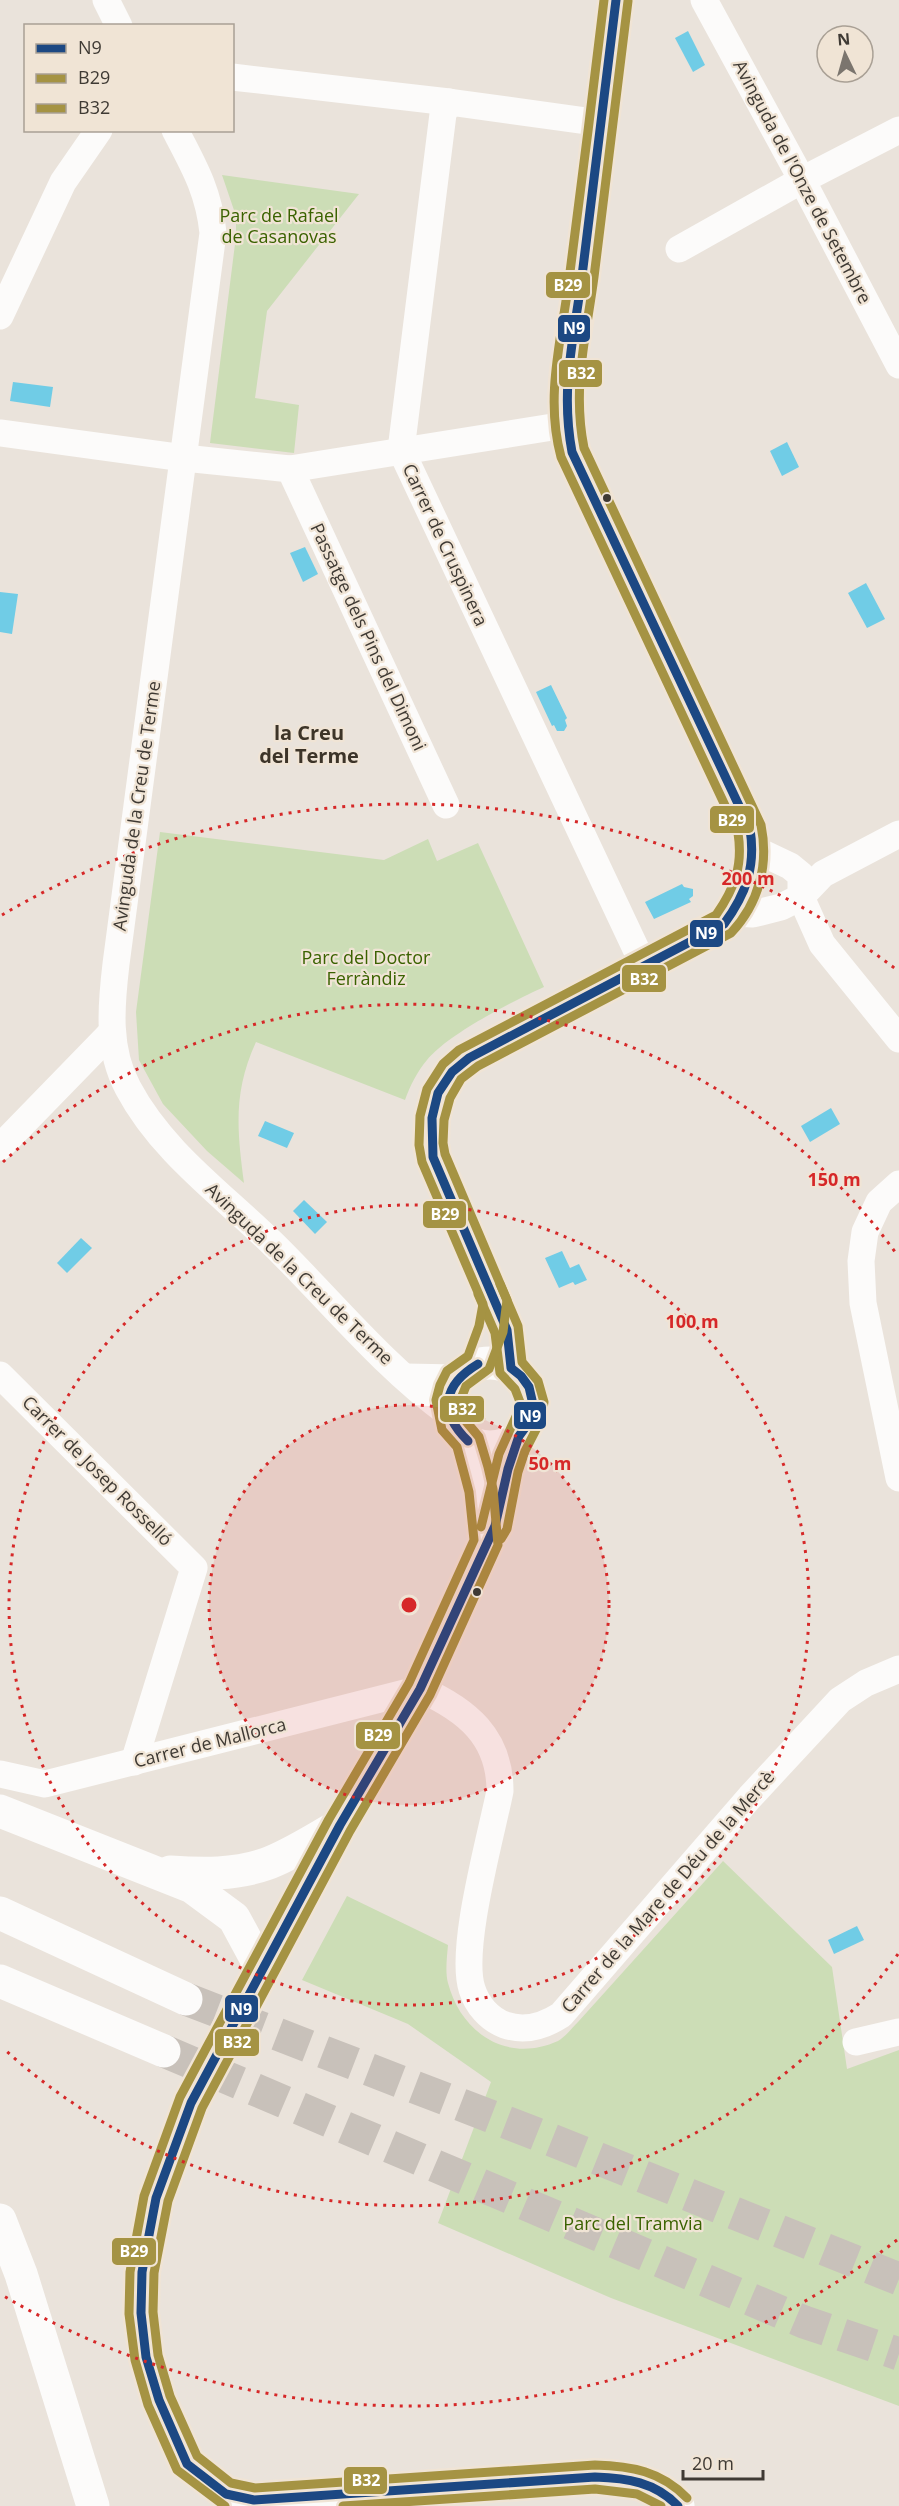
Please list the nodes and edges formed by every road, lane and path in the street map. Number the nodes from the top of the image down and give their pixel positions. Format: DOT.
graph roads {
  1 [pos="106,0"];
  2 [pos="616,0"];
  3 [pos="704,0"];
  4 [pos="118,24"];
  5 [pos="234,77"];
  6 [pos="449,102"];
  7 [pos="601,123"];
  8 [pos="899,130"];
  9 [pos="98,132"];
  10 [pos="176,132"];
  11 [pos="802,180"];
  12 [pos="679,249"];
  13 [pos="0,316"];
  14 [pos="899,365"];
  15 [pos="566,425"];
  16 [pos="0,433"];
  17 [pos="401,450"];
  18 [pos="184,458"];
  19 [pos="290,469"];
  20 [pos="446,805"];
  21 [pos="899,834"];
  22 [pos="753,863"];
  23 [pos="808,882"];
  24 [pos="732,913"];
  25 [pos="644,966"];
  26 [pos="112,1032"];
  27 [pos="899,1039"];
  28 [pos="0,1147"];
  29 [pos="899,1185"];
  30 [pos="495,1302"];
  31 [pos="511,1368"];
  32 [pos="468,1371"];
  33 [pos="0,1375"];
  34 [pos="405,1377"];
  35 [pos="449,1414"];
  36 [pos="519,1436"];
  37 [pos="468,1441"];
  38 [pos="899,1478"];
  39 [pos="486,1542"];
  40 [pos="899,1669"];
  41 [pos="420,1689"];
  42 [pos="134,1762"];
  43 [pos="0,1774"];
  44 [pos="0,1811"];
  45 [pos="339,1824"];
  46 [pos="151,1870"];
  47 [pos="0,1913"];
  48 [pos="261,1968"];
  49 [pos="0,1981"];
  50 [pos="186,1999"];
  51 [pos="899,2032"];
  52 [pos="856,2042"];
  53 [pos="164,2050"];
  54 [pos="0,2220"];
  55 [pos="675,2502"];
  56 [pos="93,2506"];
  1 -- 4 [label="street"];
  2 -- 7 [label="main road"];
  3 -- 11 [label="street, Avinguda de l'Onze de Setembre"];
  5 -- 6 [label="street"];
  6 -- 7 [label="street"];
  6 -- 17 [label="street, Carrer de Cruspinera"];
  7 -- 15 [label="main road"];
  8 -- 11 [label="street"];
  9 -- 13 [label="street"];
  10 -- 18 [label="street, Avinguda de la Creu de Terme"];
  11 -- 12 [label="street"];
  11 -- 14 [label="street, Avinguda de l'Onze de Setembre"];
  15 -- 17 [label="street"];
  15 -- 22 [label="main road"];
  16 -- 18 [label="street"];
  17 -- 19 [label="street"];
  17 -- 25 [label="street, Carrer de Cruspinera"];
  18 -- 19 [label="street"];
  18 -- 26 [label="street, Avinguda de la Creu de Terme"];
  19 -- 20 [label="street, Passatge dels Pins del Dimoni"];
  21 -- 23 [label="street"];
  22 -- 23 [label="street"];
  22 -- 24 [label="main road"];
  23 -- 24 [label="street"];
  23 -- 27 [label="street"];
  24 -- 25 [label="main road"];
  25 -- 30 [label="main road"];
  26 -- 28 [label="street"];
  26 -- 34 [label="street, Avinguda de la Creu de Terme"];
  29 -- 38 [label="street"];
  30 -- 31 [label="main road"];
  30 -- 32 [label="main road"];
  31 -- 32 [label="main road"];
  31 -- 36 [label="main road"];
  32 -- 34 [label="street, Avinguda de la Creu de Terme"];
  32 -- 35 [label="main road"];
  33 -- 42 [label="street, Carrer de Josep Rosselló"];
  34 -- 35 [label="street, Avinguda de la Creu de Terme"];
  35 -- 37 [label="main road"];
  36 -- 37 [label="main road"];
  36 -- 39 [label="main road"];
  37 -- 39 [label="main road"];
  39 -- 41 [label="main road"];
  40 -- 41 [label="street, Carrer de la Mare de Déu de la Mercè"];
  41 -- 42 [label="street, Carrer de Mallorca"];
  41 -- 45 [label="main road"];
  42 -- 43 [label="street, Carrer de Mallorca"];
  44 -- 46 [label="main road"];
  45 -- 46 [label="main road"];
  45 -- 48 [label="main road"];
  46 -- 48 [label="main road"];
  47 -- 50 [label="main road"];
  48 -- 55 [label="main road"];
  49 -- 53 [label="main road"];
  51 -- 52 [label="street"];
  54 -- 56 [label="main road"];
}
